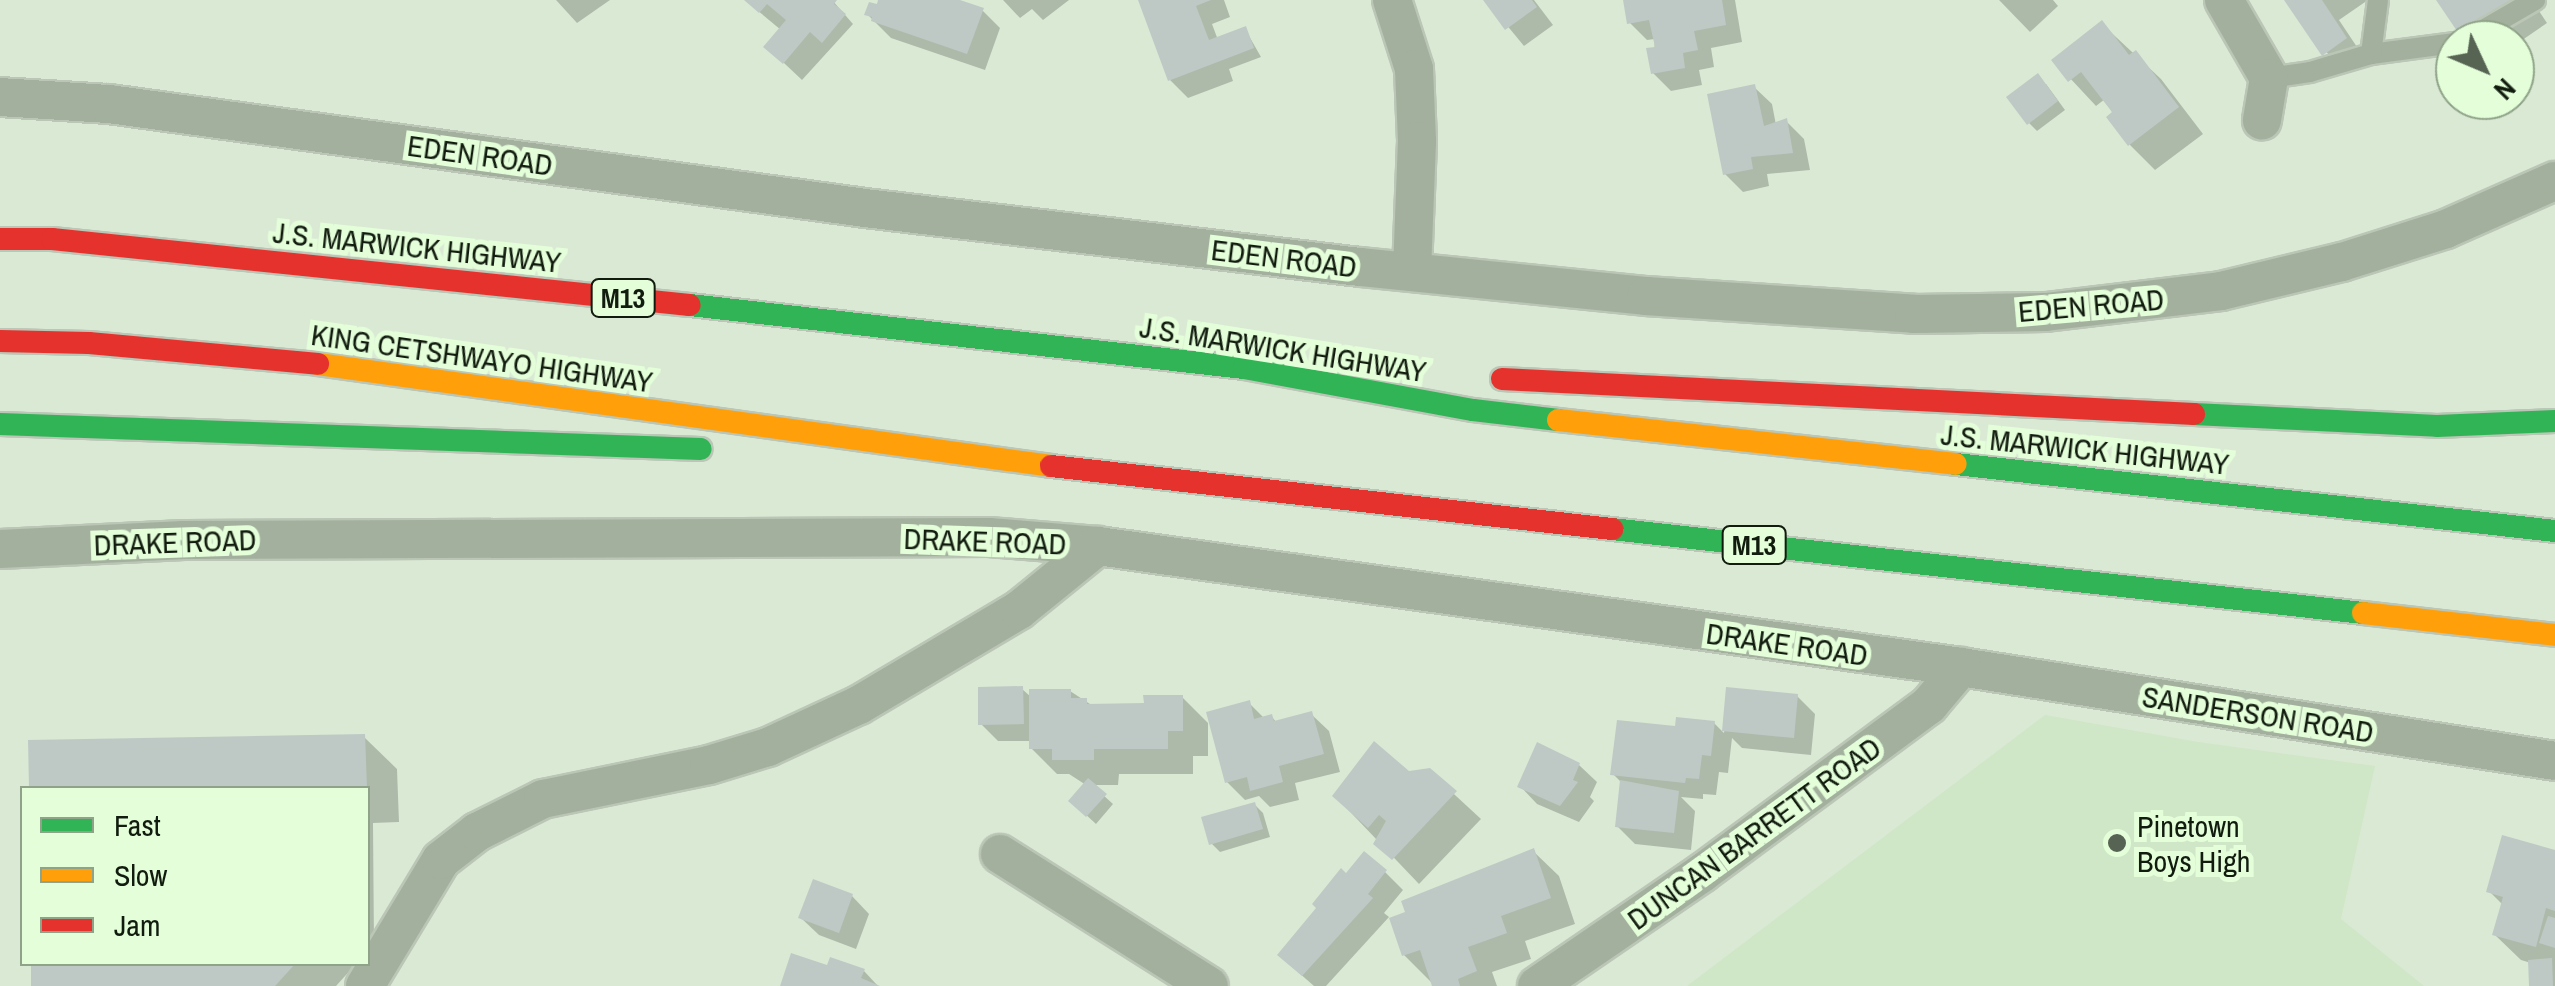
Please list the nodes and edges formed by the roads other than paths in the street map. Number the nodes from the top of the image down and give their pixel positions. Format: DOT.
graph roads {
  1 [pos="1392,0"];
  2 [pos="2224,0"];
  3 [pos="2378,0"];
  4 [pos="2536,0"];
  5 [pos="2501,20"];
  6 [pos="2435,46"];
  7 [pos="2371,54"];
  8 [pos="2269,78"];
  9 [pos="0,98"];
  10 [pos="2262,120"];
  11 [pos="2555,181"];
  12 [pos="0,238"];
  13 [pos="1412,271"];
  14 [pos="0,340"];
  15 [pos="1244,368"];
  16 [pos="1417,376"];
  17 [pos="1474,378"];
  18 [pos="2555,421"];
  19 [pos="0,424"];
  20 [pos="721,450"];
  21 [pos="760,450"];
  22 [pos="954,455"];
  23 [pos="2555,531"];
  24 [pos="1098,546"];
  25 [pos="0,549"];
  26 [pos="2555,635"];
  27 [pos="1961,667"];
  28 [pos="2555,761"];
  29 [pos="1000,854"];
  30 [pos="365,986"];
  31 [pos="1209,986"];
  32 [pos="1537,986"];
  1 -- 13 [label="street"];
  2 -- 8 [label="street"];
  3 -- 7 [label="lane"];
  4 -- 5 [label="lane"];
  6 -- 7 [label="lane"];
  7 -- 8 [label="lane"];
  8 -- 10 [label="street"];
  9 -- 13 [label="street, EDEN ROAD"];
  11 -- 13 [label="street, EDEN ROAD"];
  12 -- 15 [label="highway, J.S. MARWICK HIGHWAY / M13"];
  14 -- 22 [label="highway, KING CETSHWAYO HIGHWAY / M13"];
  15 -- 16 [label="highway"];
  15 -- 23 [label="highway, J.S. MARWICK HIGHWAY / M13"];
  17 -- 18 [label="highway"];
  19 -- 20 [label="highway"];
  21 -- 22 [label="highway"];
  22 -- 26 [label="highway, M13"];
  24 -- 25 [label="street, DRAKE ROAD"];
  24 -- 27 [label="street, DRAKE ROAD"];
  24 -- 30 [label="street"];
  27 -- 28 [label="street, SANDERSON ROAD"];
  27 -- 32 [label="street, DUNCAN BARRETT ROAD"];
  29 -- 31 [label="street"];
}
